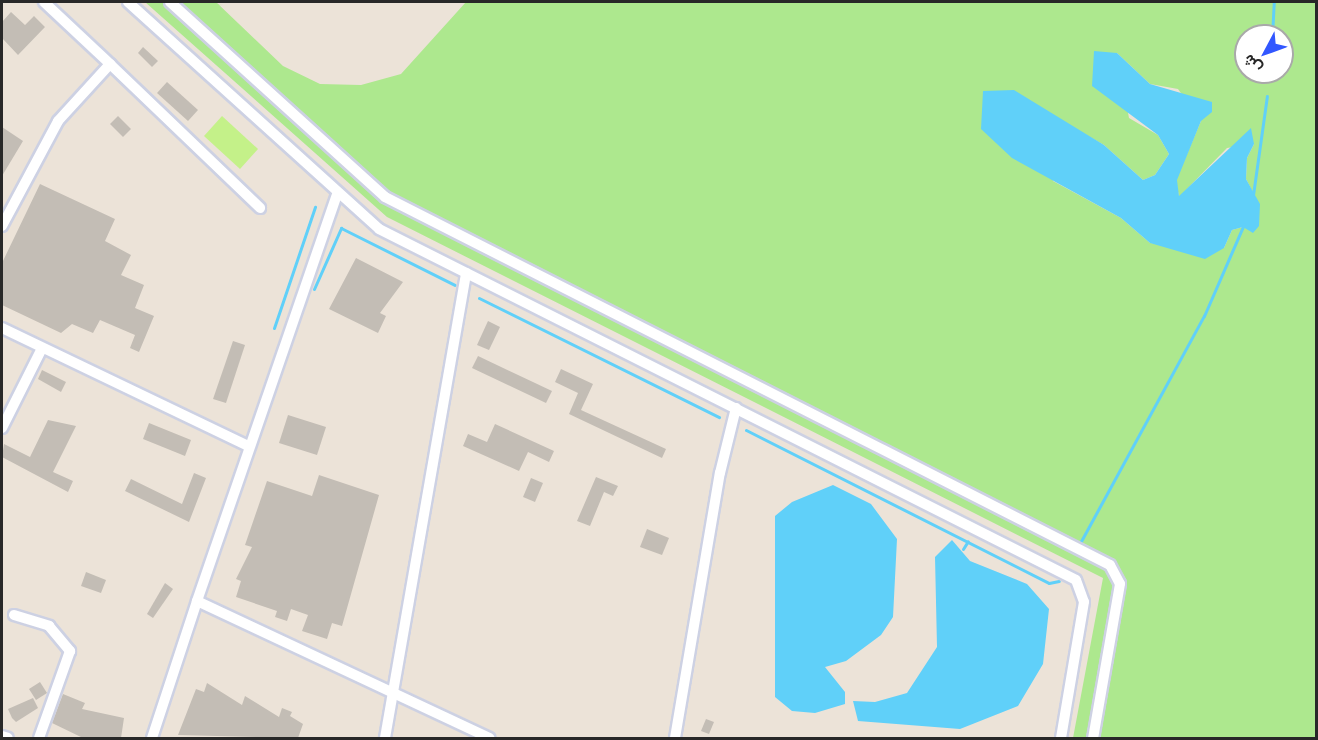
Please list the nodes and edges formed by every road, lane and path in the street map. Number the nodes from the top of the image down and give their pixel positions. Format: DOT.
graph roads {
  1 [pos="44,2"];
  2 [pos="128,2"];
  3 [pos="170,2"];
  4 [pos="110,64"];
  5 [pos="337,195"];
  6 [pos="260,208"];
  7 [pos="2,226"];
  8 [pos="466,273"];
  9 [pos="2,328"];
  10 [pos="41,350"];
  11 [pos="736,408"];
  12 [pos="2,428"];
  13 [pos="248,446"];
  14 [pos="197,601"];
  15 [pos="14,615"];
  16 [pos="392,690"];
  17 [pos="2,736"];
  18 [pos="8,738"];
  19 [pos="39,738"];
  20 [pos="152,738"];
  21 [pos="385,738"];
  22 [pos="489,738"];
  23 [pos="675,738"];
  24 [pos="1060,738"];
  25 [pos="1093,738"];
  1 -- 4 [label="lane"];
  2 -- 5 [label="lane"];
  3 -- 25 [label="lane"];
  4 -- 6 [label="lane"];
  4 -- 7 [label="lane"];
  5 -- 8 [label="lane"];
  5 -- 13 [label="lane"];
  8 -- 11 [label="lane"];
  8 -- 16 [label="lane"];
  9 -- 10 [label="lane"];
  10 -- 12 [label="lane"];
  10 -- 13 [label="lane"];
  11 -- 23 [label="lane"];
  11 -- 24 [label="lane"];
  13 -- 14 [label="lane"];
  14 -- 16 [label="lane"];
  14 -- 20 [label="lane"];
  15 -- 19 [label="lane"];
  16 -- 21 [label="lane"];
  16 -- 22 [label="lane"];
  17 -- 18 [label="lane"];
}
